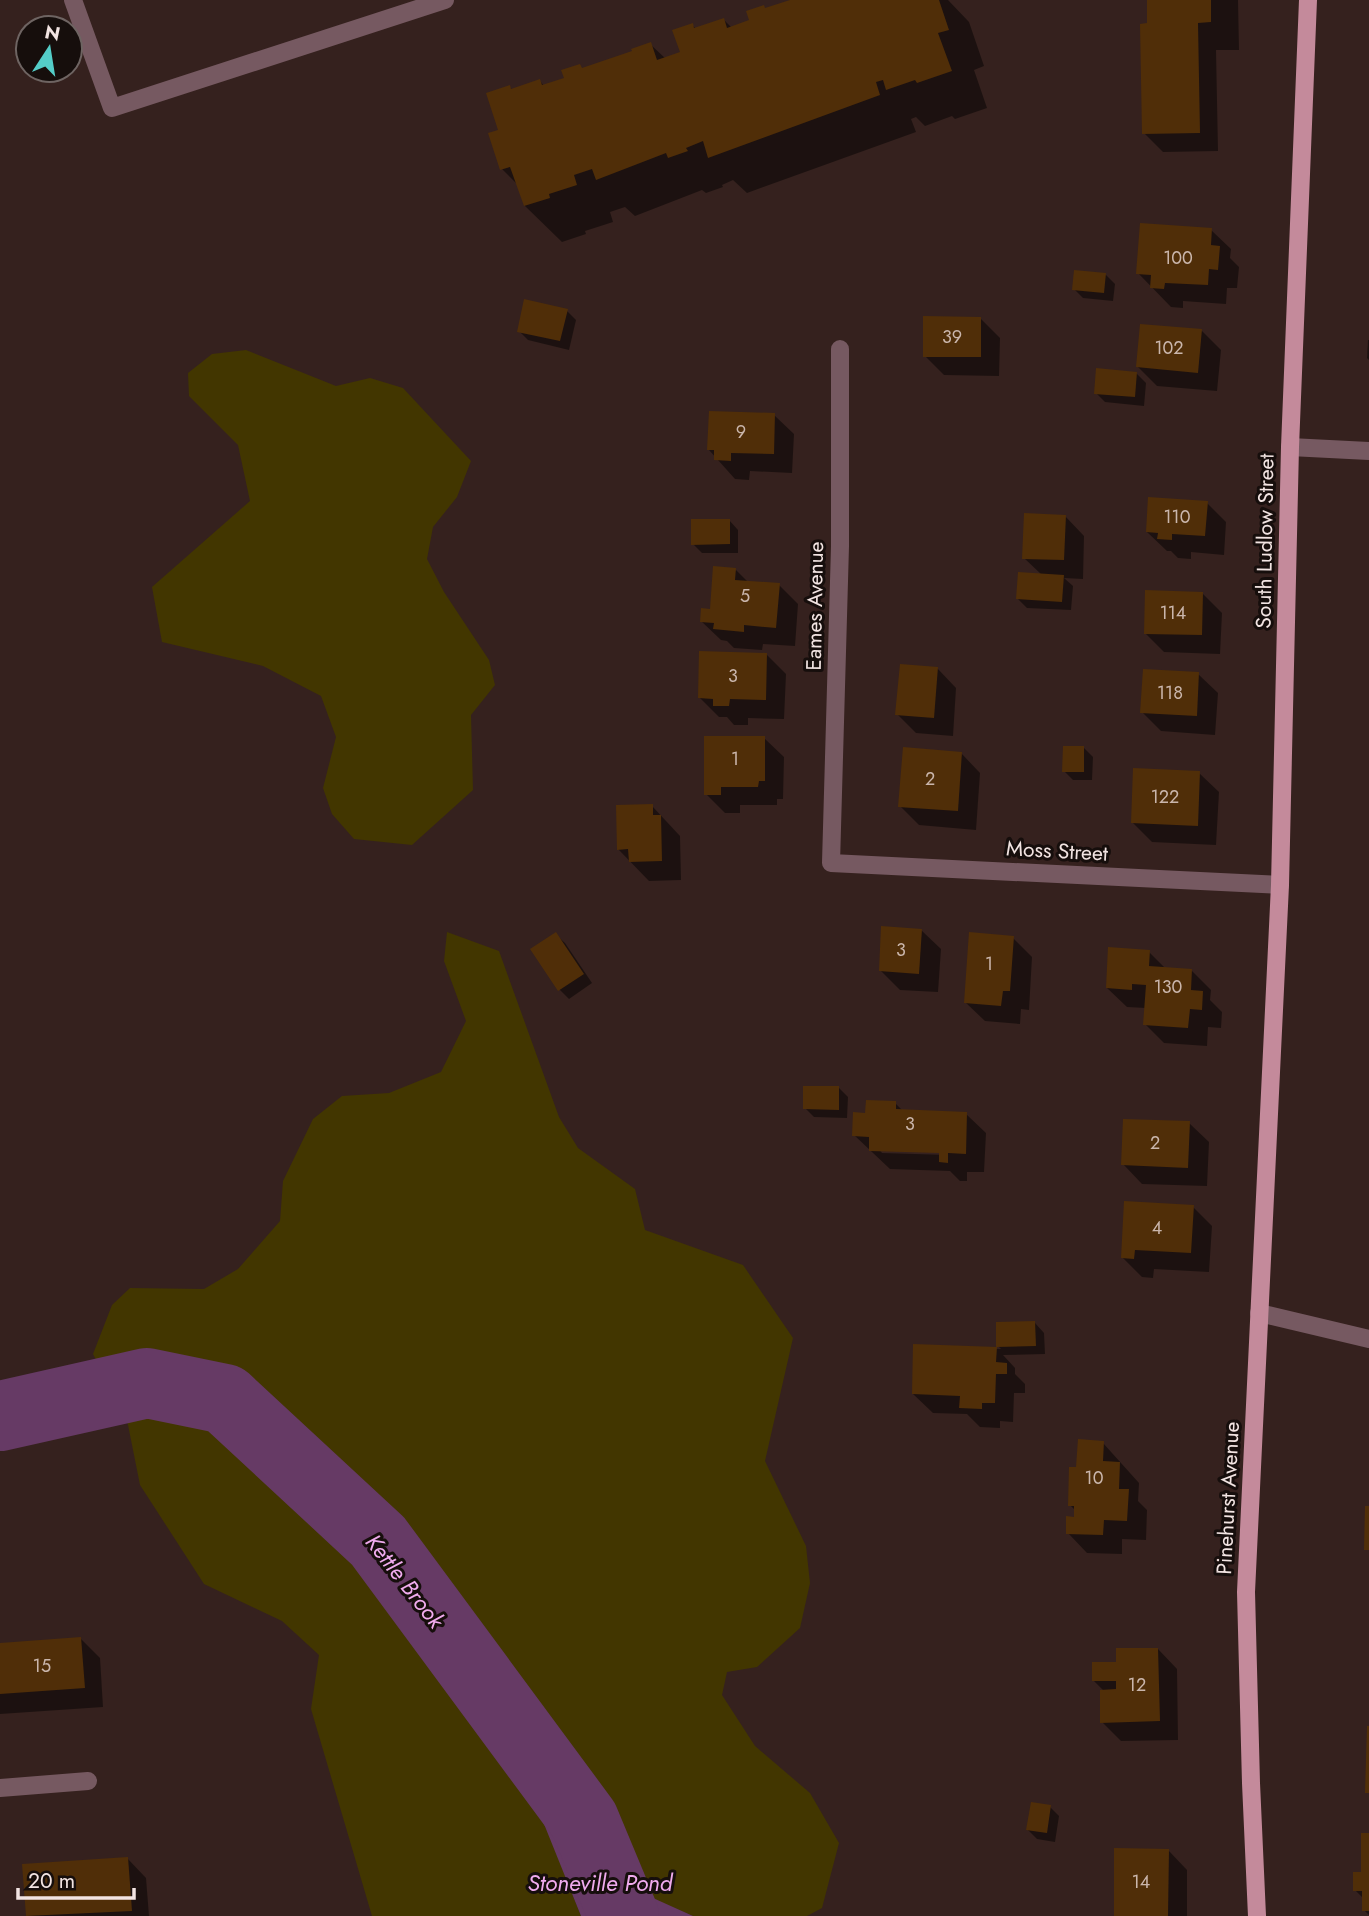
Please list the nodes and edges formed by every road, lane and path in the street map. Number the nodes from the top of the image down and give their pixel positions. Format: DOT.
graph roads {
  1 [pos="74,0"];
  2 [pos="445,0"];
  3 [pos="1308,0"];
  4 [pos="840,349"];
  5 [pos="1290,447"];
  6 [pos="1369,452"];
  7 [pos="831,863"];
  8 [pos="1280,885"];
  9 [pos="1271,1083"];
  10 [pos="1259,1313"];
  11 [pos="1369,1339"];
  12 [pos="88,1781"];
  13 [pos="0,1788"];
  14 [pos="1257,1916"];
  1 -- 2 [label="street"];
  3 -- 5 [label="main road, South Ludlow Street"];
  4 -- 7 [label="street, Eames Avenue"];
  5 -- 6 [label="street"];
  5 -- 8 [label="main road, South Ludlow Street"];
  7 -- 8 [label="street, Moss Street"];
  8 -- 9 [label="main road, South Ludlow Street"];
  9 -- 10 [label="main road, Pinehurst Avenue"];
  10 -- 11 [label="street"];
  10 -- 14 [label="main road, Pinehurst Avenue"];
  12 -- 13 [label="street"];
}
